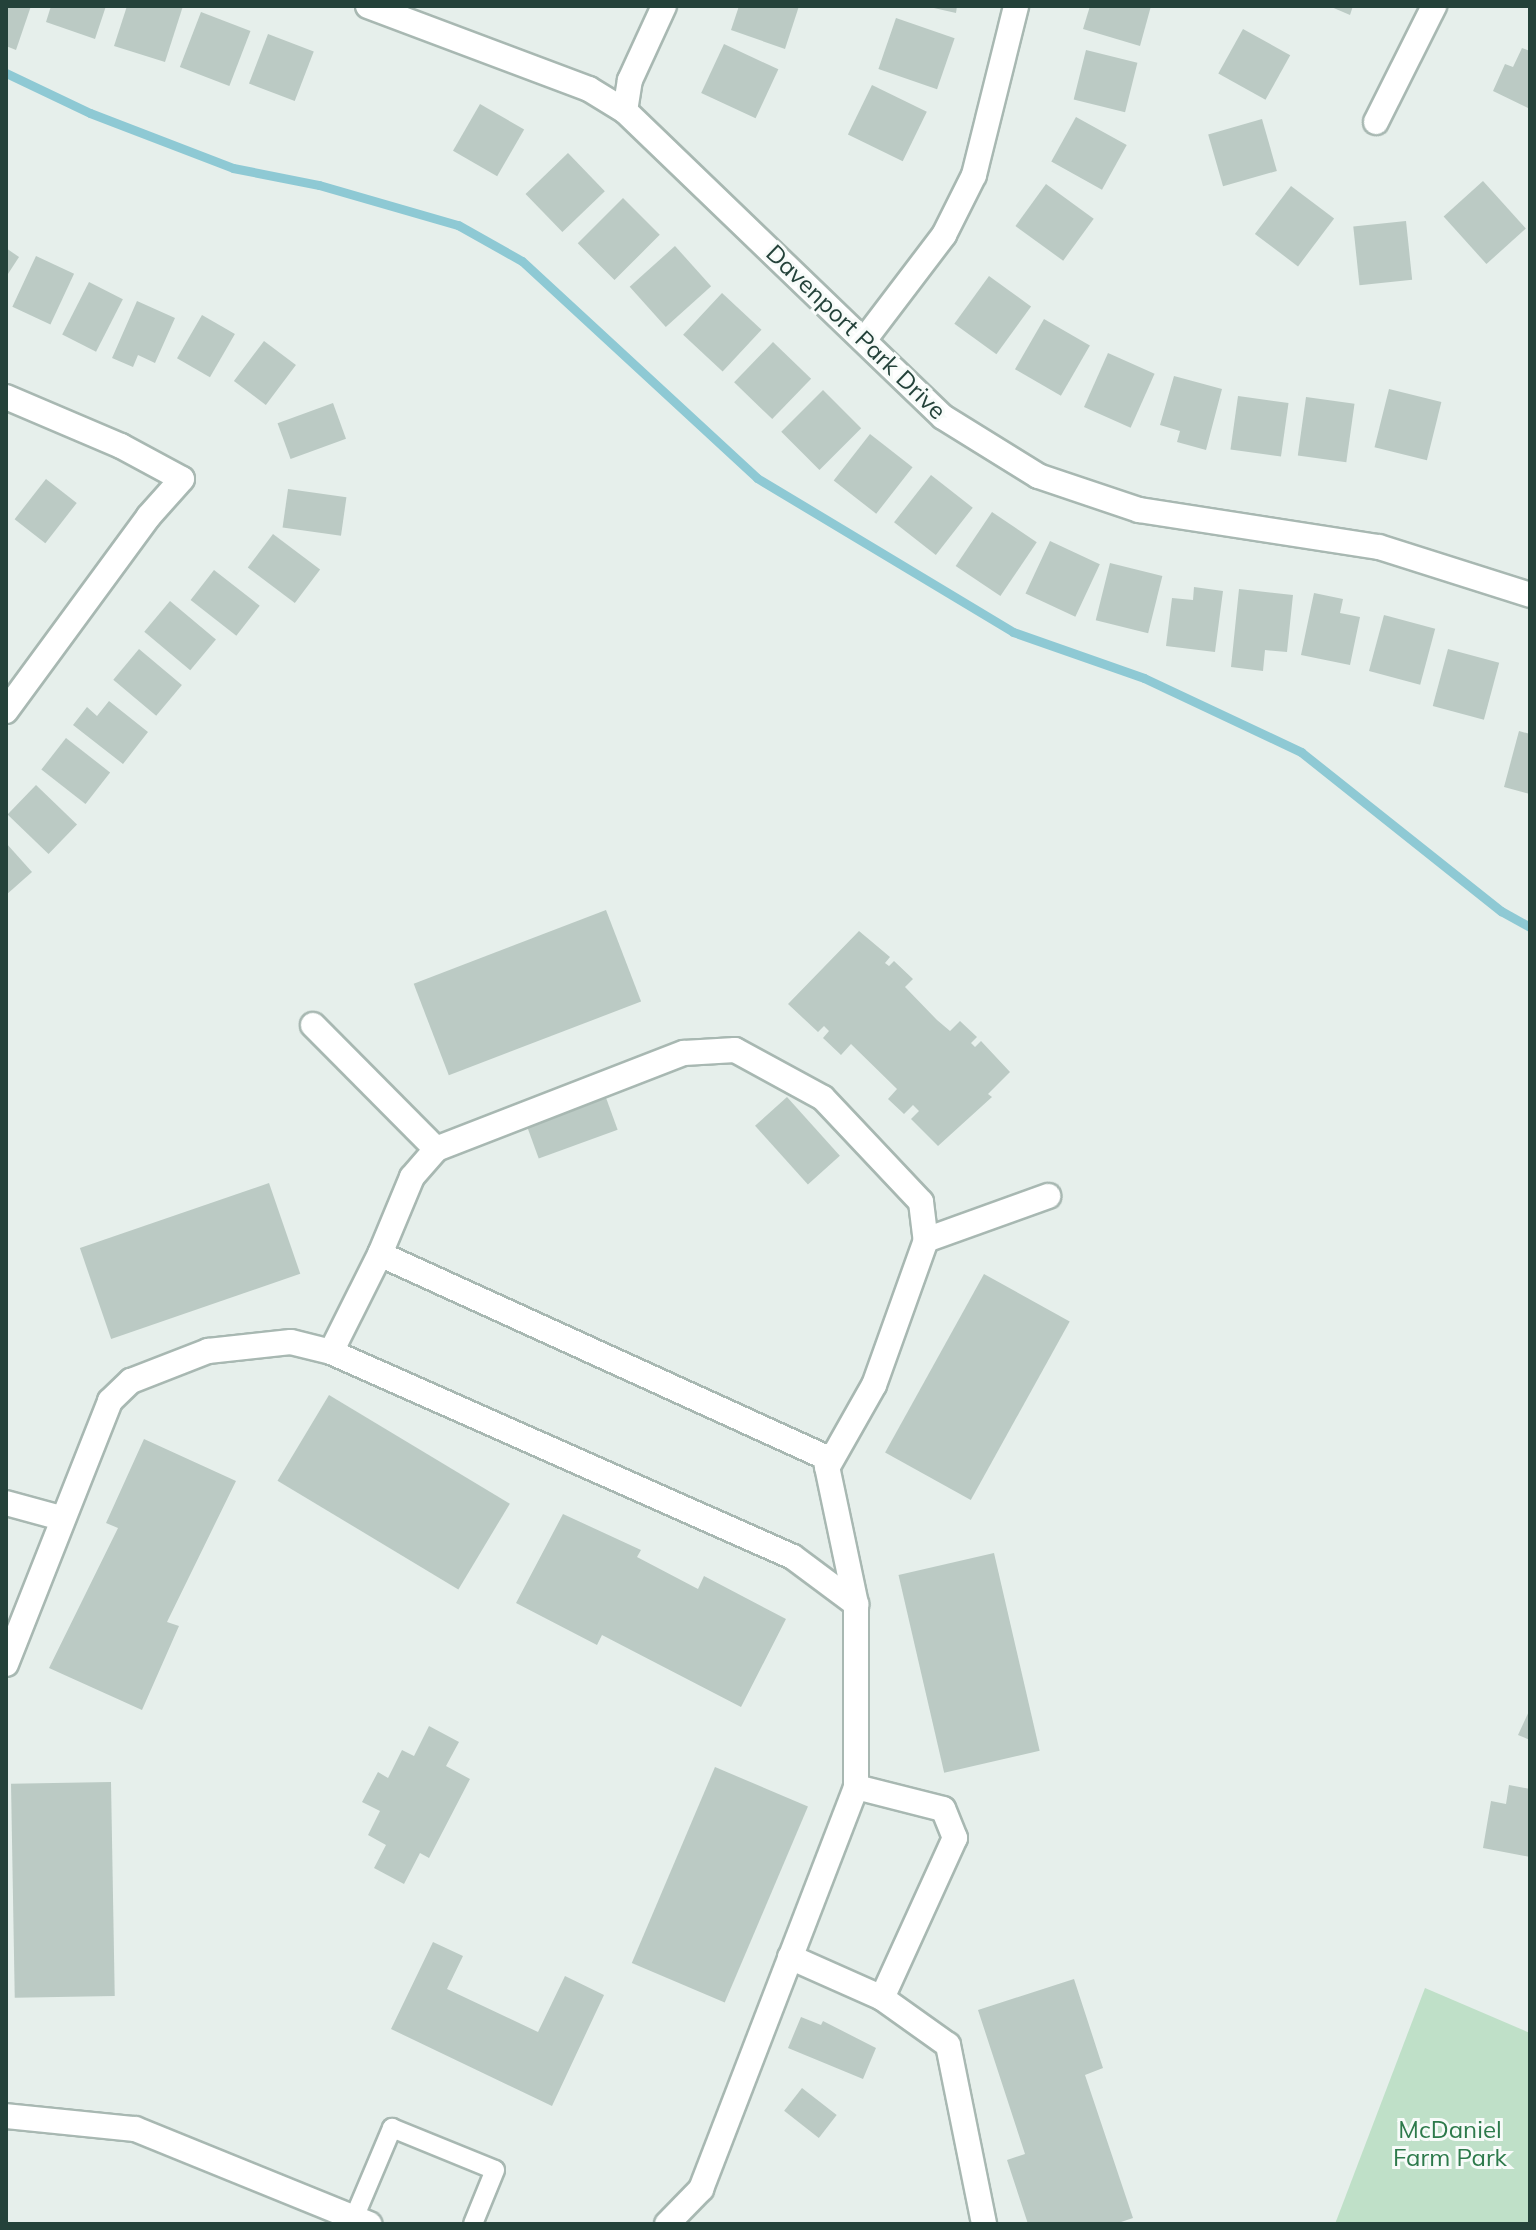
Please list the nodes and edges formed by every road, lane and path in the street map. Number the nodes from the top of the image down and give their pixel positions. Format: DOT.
graph roads {
  1 [pos="368,6"];
  2 [pos="664,6"];
  3 [pos="1016,6"];
  4 [pos="1434,6"];
  5 [pos="625,111"];
  6 [pos="1376,122"];
  7 [pos="865,339"];
  8 [pos="6,397"];
  9 [pos="1530,595"];
  10 [pos="6,711"];
  11 [pos="313,1025"];
  12 [pos="436,1149"];
  13 [pos="1048,1196"];
  14 [pos="926,1240"];
  15 [pos="380,1254"];
  16 [pos="331,1352"];
  17 [pos="827,1468"];
  18 [pos="6,1503"];
  19 [pos="61,1518"];
  20 [pos="856,1604"];
  21 [pos="6,1664"];
  22 [pos="856,1787"];
  23 [pos="790,1957"];
  24 [pos="882,1998"];
  25 [pos="6,2116"];
  26 [pos="361,2221"];
  27 [pos="473,2224"];
  28 [pos="667,2224"];
  29 [pos="984,2224"];
  1 -- 5 [label="street, Davenport Park Drive"];
  2 -- 5 [label="street"];
  3 -- 7 [label="street"];
  4 -- 6 [label="street"];
  5 -- 7 [label="street, Davenport Park Drive"];
  7 -- 9 [label="street, Davenport Park Drive"];
  8 -- 10 [label="street"];
  11 -- 12 [label="street"];
  12 -- 14 [label="street"];
  12 -- 15 [label="street"];
  13 -- 14 [label="street"];
  14 -- 17 [label="street"];
  15 -- 16 [label="street"];
  15 -- 17 [label="street"];
  16 -- 19 [label="street"];
  16 -- 20 [label="street"];
  17 -- 20 [label="street"];
  18 -- 19 [label="street"];
  19 -- 21 [label="street"];
  20 -- 22 [label="street"];
  22 -- 23 [label="street"];
  22 -- 24 [label="street"];
  23 -- 24 [label="street"];
  23 -- 28 [label="street"];
  24 -- 29 [label="street"];
  25 -- 26 [label="street"];
  26 -- 27 [label="lane"];
}
